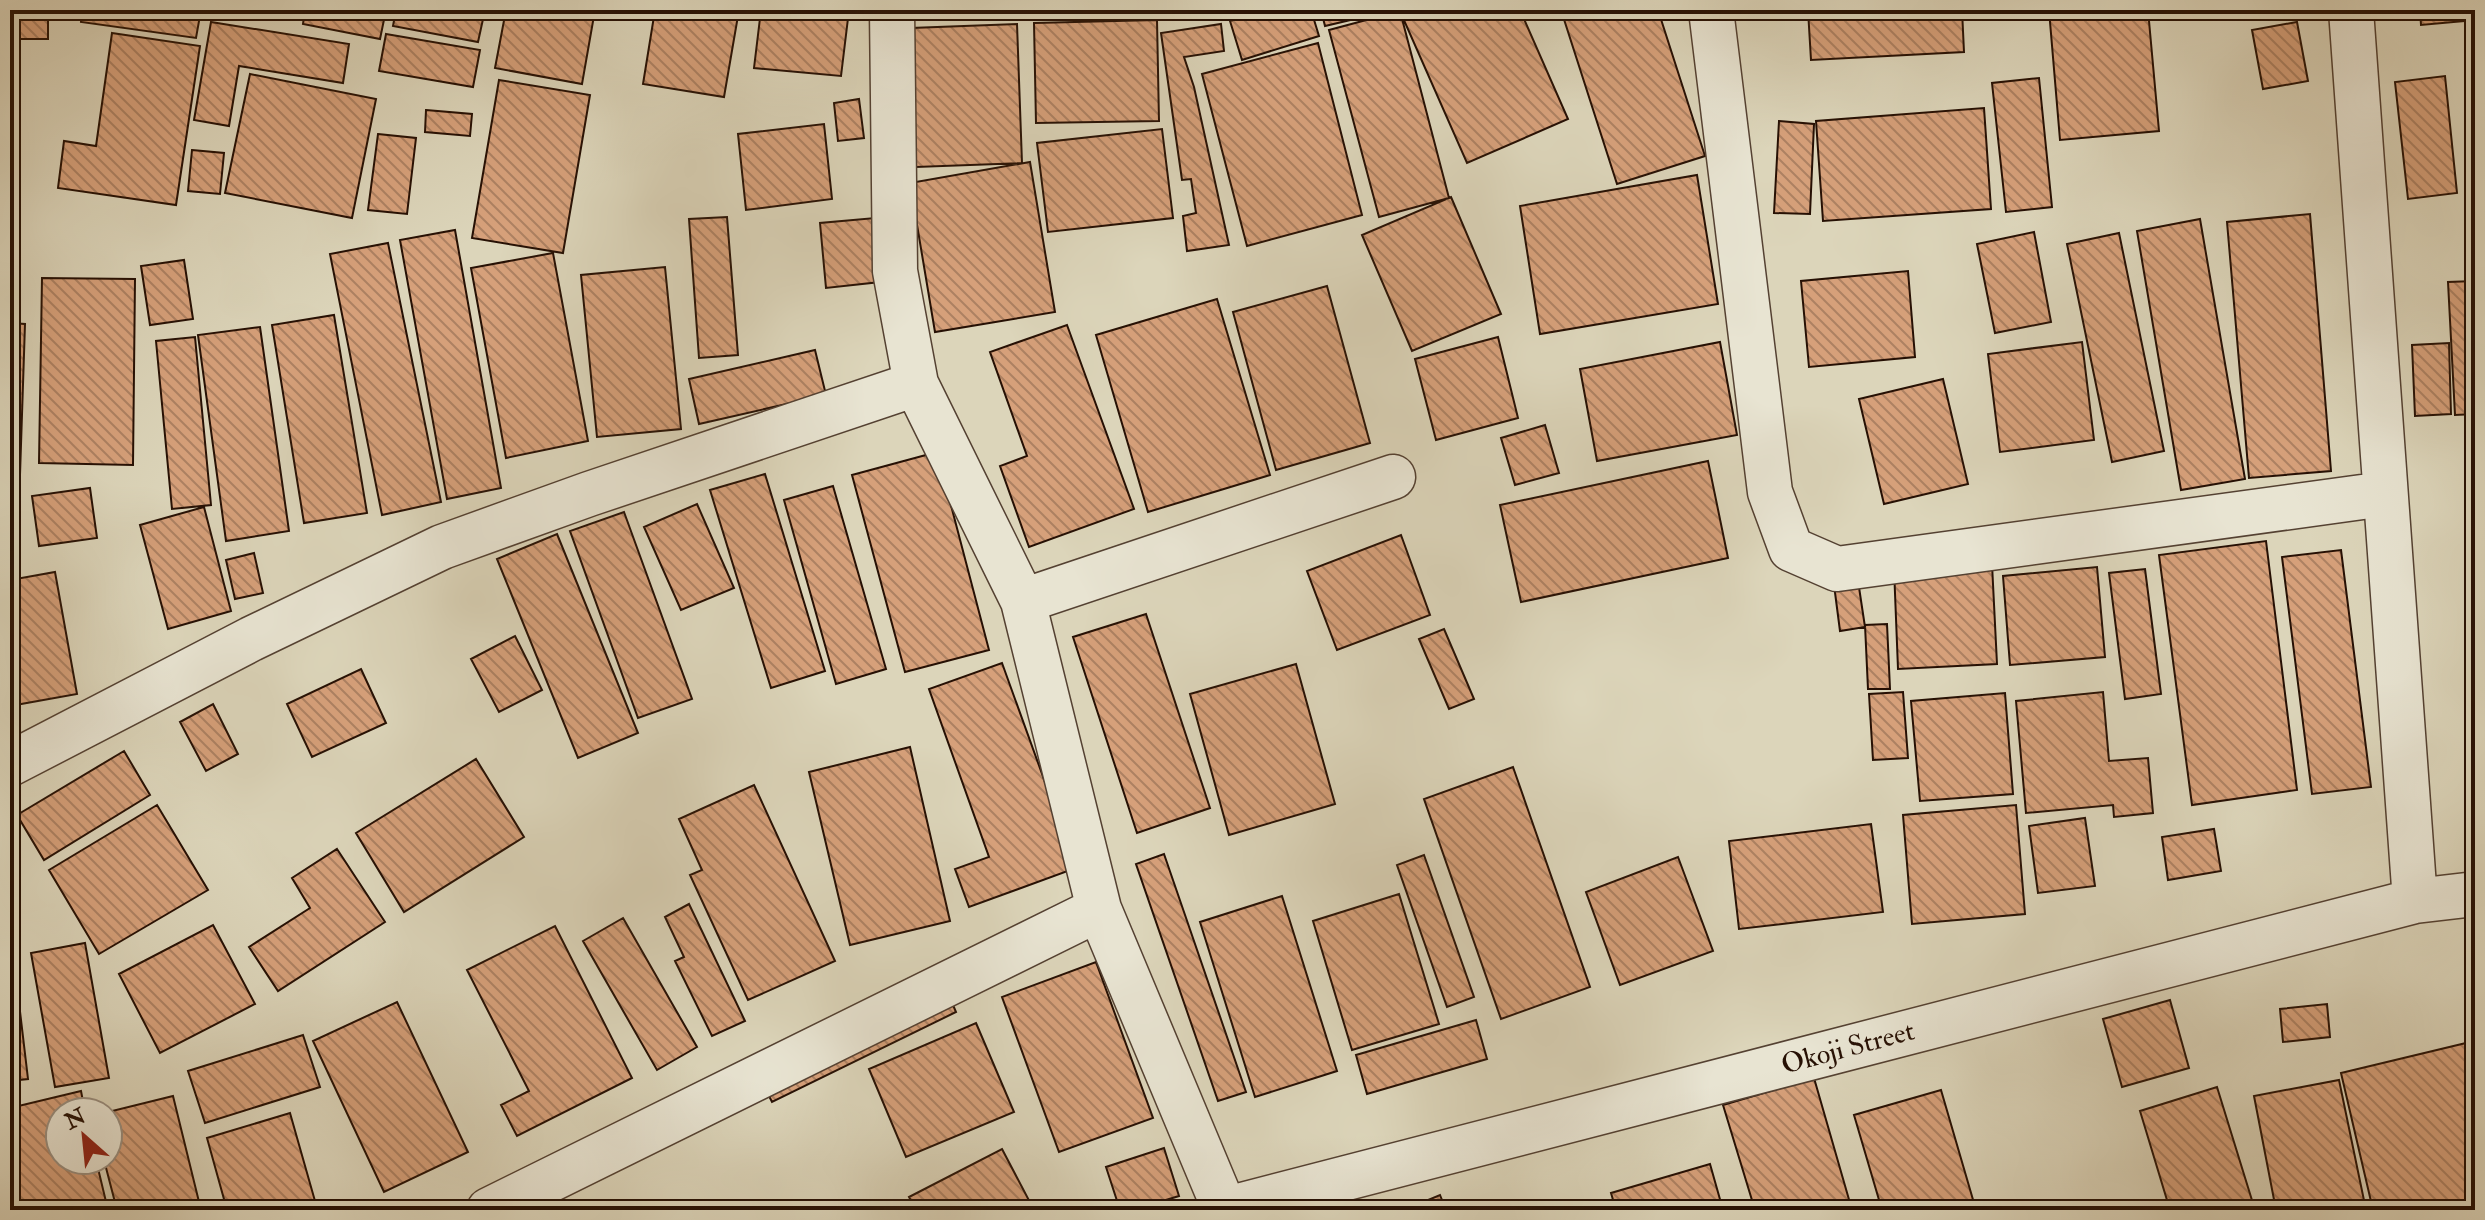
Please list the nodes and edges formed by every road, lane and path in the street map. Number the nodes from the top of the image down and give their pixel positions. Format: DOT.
graph roads {
  1 [pos="892,10"];
  2 [pos="1711,10"];
  3 [pos="2351,10"];
  4 [pos="916,384"];
  5 [pos="1393,477"];
  6 [pos="2384,494"];
  7 [pos="1023,601"];
  8 [pos="10,764"];
  9 [pos="2475,894"];
  10 [pos="2415,901"];
  11 [pos="1099,909"];
  12 [pos="489,1210"];
  13 [pos="1224,1210"];
  1 -- 4 [label="street"];
  2 -- 6 [label="street"];
  3 -- 6 [label="street"];
  4 -- 7 [label="street"];
  4 -- 8 [label="street"];
  5 -- 7 [label="street"];
  6 -- 10 [label="street"];
  7 -- 11 [label="street"];
  9 -- 10 [label="street, Okoji Street"];
  10 -- 13 [label="street, Okoji Street"];
  11 -- 12 [label="street"];
  11 -- 13 [label="street"];
}
